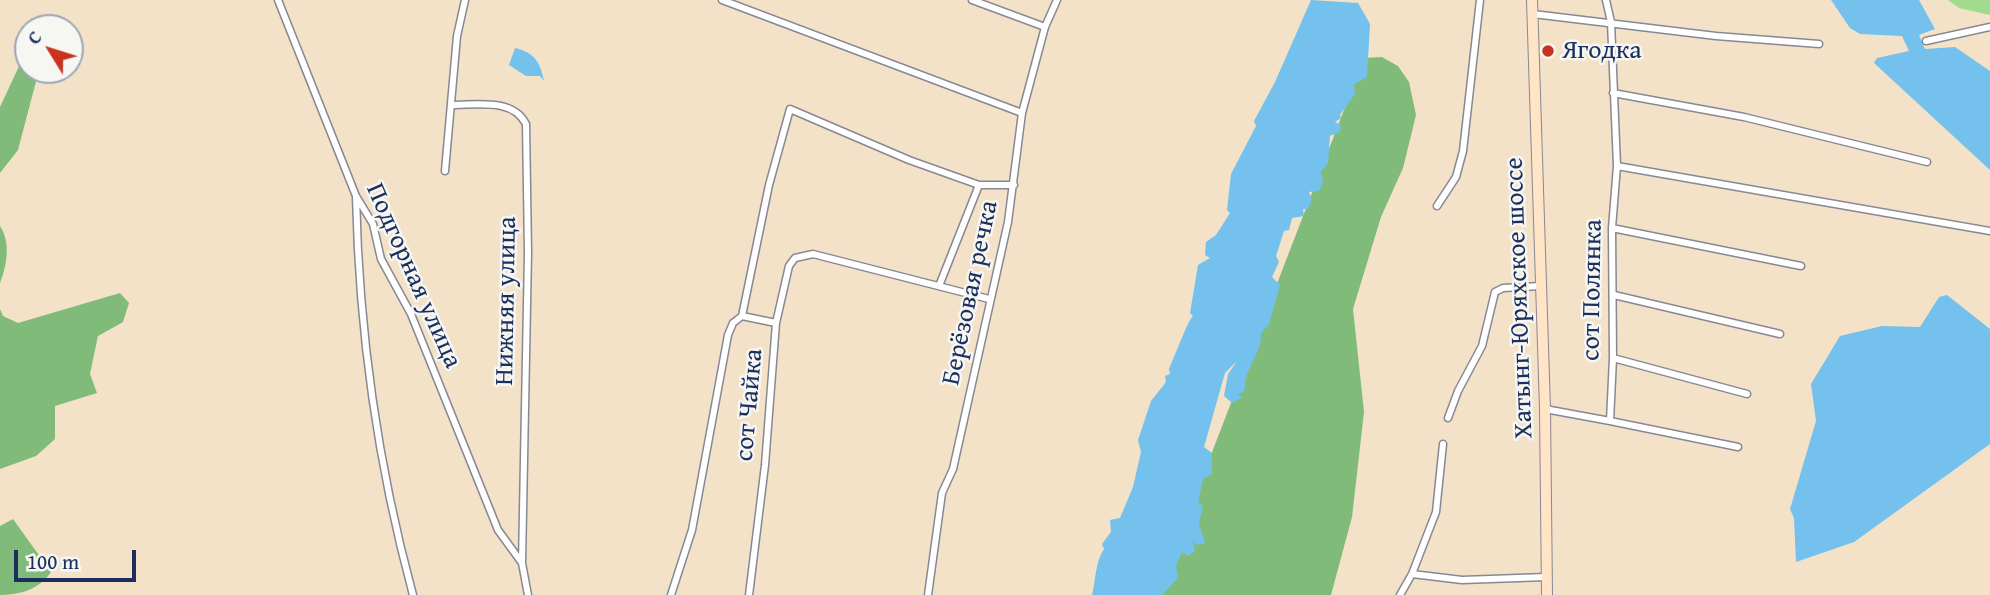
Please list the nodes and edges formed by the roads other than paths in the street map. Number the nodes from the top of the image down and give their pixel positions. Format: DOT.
graph roads {
  1 [pos="278,0"];
  2 [pos="465,0"];
  3 [pos="722,0"];
  4 [pos="972,0"];
  5 [pos="1057,0"];
  6 [pos="1480,0"];
  7 [pos="1532,0"];
  8 [pos="1606,0"];
  9 [pos="1533,14"];
  10 [pos="1611,22"];
  11 [pos="1045,27"];
  12 [pos="1990,27"];
  13 [pos="1926,41"];
  14 [pos="1819,44"];
  15 [pos="1613,93"];
  16 [pos="451,105"];
  17 [pos="1022,113"];
  18 [pos="1927,162"];
  19 [pos="1617,166"];
  20 [pos="445,171"];
  21 [pos="979,185"];
  22 [pos="1014,185"];
  23 [pos="356,195"];
  24 [pos="1437,206"];
  25 [pos="1612,228"];
  26 [pos="1990,231"];
  27 [pos="1801,266"];
  28 [pos="939,286"];
  29 [pos="1541,286"];
  30 [pos="1614,295"];
  31 [pos="989,299"];
  32 [pos="742,316"];
  33 [pos="776,323"];
  34 [pos="1780,334"];
  35 [pos="1613,358"];
  36 [pos="1747,394"];
  37 [pos="1545,409"];
  38 [pos="1448,418"];
  39 [pos="1610,421"];
  40 [pos="1443,443"];
  41 [pos="1738,447"];
  42 [pos="522,563"];
  43 [pos="1412,574"];
  44 [pos="1546,577"];
  45 [pos="413,595"];
  46 [pos="528,595"];
  47 [pos="671,595"];
  48 [pos="749,595"];
  49 [pos="928,595"];
  50 [pos="1400,595"];
  51 [pos="1547,595"];
  1 -- 23 [label="street, Подгорная улица"];
  2 -- 16 [label="street"];
  3 -- 17 [label="street"];
  4 -- 11 [label="street"];
  5 -- 11 [label="street, Берёзовая речка"];
  6 -- 24 [label="street"];
  7 -- 9 [label="main road, Хатынг-Юряхское шоссе"];
  8 -- 10 [label="street, сот Полянка"];
  9 -- 10 [label="street"];
  9 -- 29 [label="main road, Хатынг-Юряхское шоссе"];
  10 -- 14 [label="street"];
  10 -- 15 [label="street, сот Полянка"];
  11 -- 17 [label="street, Берёзовая речка"];
  12 -- 13 [label="street"];
  15 -- 18 [label="street"];
  15 -- 19 [label="street, сот Полянка"];
  16 -- 20 [label="street"];
  16 -- 42 [label="street, Нижняя улица"];
  17 -- 22 [label="street, Берёзовая речка"];
  19 -- 25 [label="street, сот Полянка"];
  19 -- 26 [label="street"];
  21 -- 22 [label="street"];
  21 -- 28 [label="street"];
  21 -- 32 [label="street"];
  22 -- 31 [label="street, Берёзовая речка"];
  23 -- 42 [label="street, Подгорная улица"];
  23 -- 45 [label="street"];
  25 -- 27 [label="street"];
  25 -- 30 [label="street, сот Полянка"];
  28 -- 31 [label="street"];
  28 -- 33 [label="street, сот Чайка"];
  29 -- 37 [label="main road, Хатынг-Юряхское шоссе"];
  29 -- 38 [label="street"];
  30 -- 34 [label="street"];
  30 -- 35 [label="street, сот Полянка"];
  31 -- 49 [label="street, Берёзовая речка"];
  32 -- 33 [label="street"];
  32 -- 47 [label="street"];
  33 -- 48 [label="street, сот Чайка"];
  35 -- 36 [label="street"];
  35 -- 39 [label="street, сот Полянка"];
  37 -- 39 [label="street"];
  37 -- 44 [label="main road, Хатынг-Юряхское шоссе"];
  39 -- 41 [label="street"];
  40 -- 43 [label="street"];
  42 -- 46 [label="street"];
  43 -- 44 [label="street"];
  43 -- 50 [label="street"];
  44 -- 51 [label="main road, Хатынг-Юряхское шоссе"];
}
